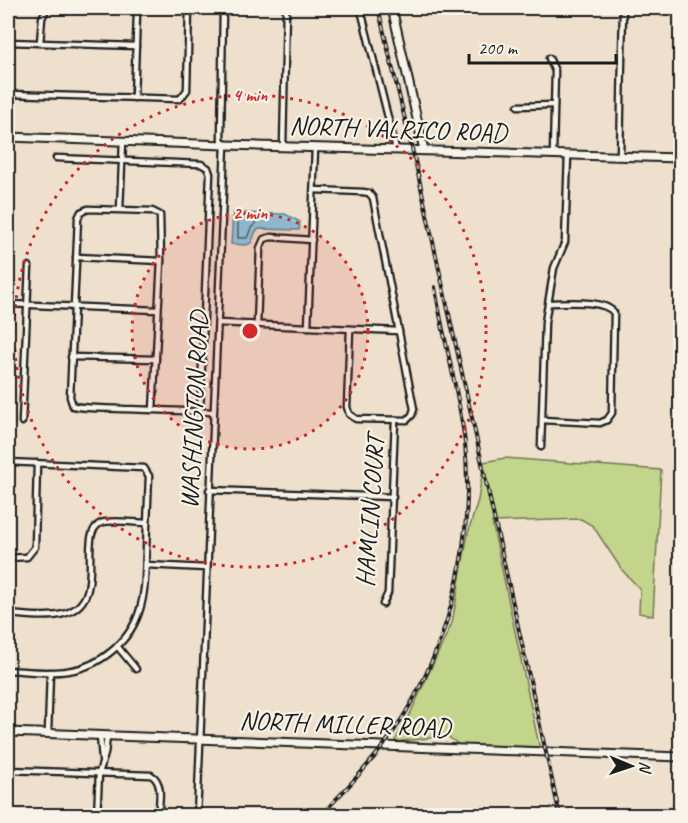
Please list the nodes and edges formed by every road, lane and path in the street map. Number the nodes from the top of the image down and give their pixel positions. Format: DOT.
graph roads {
  1 [pos="47,8"];
  2 [pos="135,8"];
  3 [pos="189,8"];
  4 [pos="223,8"];
  5 [pos="286,8"];
  6 [pos="392,8"];
  7 [pos="623,8"];
  8 [pos="362,14"];
  9 [pos="8,42"];
  10 [pos="40,43"];
  11 [pos="136,46"];
  12 [pos="549,58"];
  13 [pos="8,94"];
  14 [pos="134,98"];
  15 [pos="554,105"];
  16 [pos="518,106"];
  17 [pos="8,136"];
  18 [pos="123,141"];
  19 [pos="225,145"];
  20 [pos="283,147"];
  21 [pos="315,148"];
  22 [pos="396,149"];
  23 [pos="424,150"];
  24 [pos="553,154"];
  25 [pos="568,155"];
  26 [pos="620,156"];
  27 [pos="56,158"];
  28 [pos="681,158"];
  29 [pos="122,160"];
  30 [pos="314,190"];
  31 [pos="120,210"];
  32 [pos="312,240"];
  33 [pos="75,257"];
  34 [pos="161,261"];
  35 [pos="29,266"];
  36 [pos="549,303"];
  37 [pos="8,304"];
  38 [pos="28,305"];
  39 [pos="73,306"];
  40 [pos="158,310"];
  41 [pos="218,323"];
  42 [pos="257,324"];
  43 [pos="308,327"];
  44 [pos="350,329"];
  45 [pos="399,331"];
  46 [pos="71,357"];
  47 [pos="156,359"];
  48 [pos="153,410"];
  49 [pos="200,411"];
  50 [pos="213,412"];
  51 [pos="395,420"];
  52 [pos="542,420"];
  53 [pos="22,422"];
  54 [pos="541,447"];
  55 [pos="8,462"];
  56 [pos="37,463"];
  57 [pos="209,490"];
  58 [pos="393,497"];
  59 [pos="147,523"];
  60 [pos="8,558"];
  61 [pos="146,565"];
  62 [pos="206,568"];
  63 [pos="382,604"];
  64 [pos="8,614"];
  65 [pos="117,646"];
  66 [pos="136,669"];
  67 [pos="8,670"];
  68 [pos="50,672"];
  69 [pos="8,732"];
  70 [pos="48,733"];
  71 [pos="104,735"];
  72 [pos="200,739"];
  73 [pos="681,757"];
  74 [pos="8,770"];
  75 [pos="99,773"];
  76 [pos="97,816"];
  77 [pos="158,816"];
  78 [pos="197,816"];
  1 -- 10 [label="street"];
  2 -- 11 [label="street"];
  3 -- 14 [label="street"];
  4 -- 19 [label="street, WASHINGTON ROAD"];
  5 -- 20 [label="street"];
  6 -- 23 [label="street"];
  7 -- 26 [label="street"];
  8 -- 22 [label="street"];
  9 -- 10 [label="street"];
  10 -- 11 [label="street"];
  11 -- 14 [label="street"];
  12 -- 15 [label="street"];
  13 -- 14 [label="street"];
  15 -- 16 [label="street"];
  15 -- 24 [label="street"];
  17 -- 18 [label="street, NORTH VALRICO ROAD"];
  18 -- 19 [label="street, NORTH VALRICO ROAD"];
  18 -- 29 [label="street"];
  19 -- 20 [label="street, NORTH VALRICO ROAD"];
  19 -- 41 [label="street, WASHINGTON ROAD"];
  20 -- 21 [label="street, NORTH VALRICO ROAD"];
  21 -- 22 [label="street, NORTH VALRICO ROAD"];
  21 -- 30 [label="street"];
  22 -- 23 [label="street, NORTH VALRICO ROAD"];
  23 -- 24 [label="street, NORTH VALRICO ROAD"];
  24 -- 25 [label="street, NORTH VALRICO ROAD"];
  25 -- 26 [label="street, NORTH VALRICO ROAD"];
  25 -- 36 [label="street"];
  26 -- 28 [label="street, NORTH VALRICO ROAD"];
  27 -- 29 [label="street"];
  29 -- 31 [label="street"];
  29 -- 49 [label="street"];
  30 -- 32 [label="street"];
  30 -- 45 [label="street"];
  31 -- 33 [label="street"];
  31 -- 34 [label="street"];
  32 -- 42 [label="street"];
  32 -- 43 [label="street"];
  33 -- 34 [label="street"];
  33 -- 39 [label="street"];
  34 -- 40 [label="street"];
  35 -- 38 [label="street"];
  36 -- 52 [label="street"];
  36 -- 52 [label="street"];
  37 -- 38 [label="street"];
  38 -- 39 [label="street"];
  38 -- 53 [label="street"];
  39 -- 40 [label="street"];
  39 -- 46 [label="street"];
  40 -- 47 [label="street"];
  41 -- 42 [label="street"];
  41 -- 50 [label="street, WASHINGTON ROAD"];
  42 -- 43 [label="street"];
  43 -- 44 [label="street"];
  44 -- 45 [label="street"];
  44 -- 51 [label="street"];
  45 -- 51 [label="street"];
  46 -- 47 [label="street"];
  46 -- 48 [label="street"];
  47 -- 48 [label="street"];
  48 -- 49 [label="street"];
  49 -- 50 [label="street"];
  50 -- 57 [label="street, WASHINGTON ROAD"];
  51 -- 58 [label="street, HAMLIN COURT"];
  52 -- 54 [label="street"];
  55 -- 56 [label="street"];
  56 -- 59 [label="street"];
  56 -- 60 [label="street"];
  57 -- 58 [label="street"];
  57 -- 62 [label="street, WASHINGTON ROAD"];
  58 -- 63 [label="street, HAMLIN COURT"];
  59 -- 61 [label="street"];
  59 -- 64 [label="street"];
  61 -- 62 [label="street"];
  61 -- 65 [label="street"];
  62 -- 72 [label="street, WASHINGTON ROAD"];
  65 -- 66 [label="street"];
  65 -- 68 [label="street"];
  67 -- 68 [label="street"];
  68 -- 70 [label="street"];
  69 -- 70 [label="street, NORTH MILLER ROAD"];
  70 -- 71 [label="street, NORTH MILLER ROAD"];
  71 -- 72 [label="street, NORTH MILLER ROAD"];
  71 -- 75 [label="street"];
  72 -- 73 [label="street, NORTH MILLER ROAD"];
  72 -- 78 [label="street, WASHINGTON ROAD"];
  74 -- 75 [label="street"];
  75 -- 76 [label="street"];
  75 -- 77 [label="street"];
}
